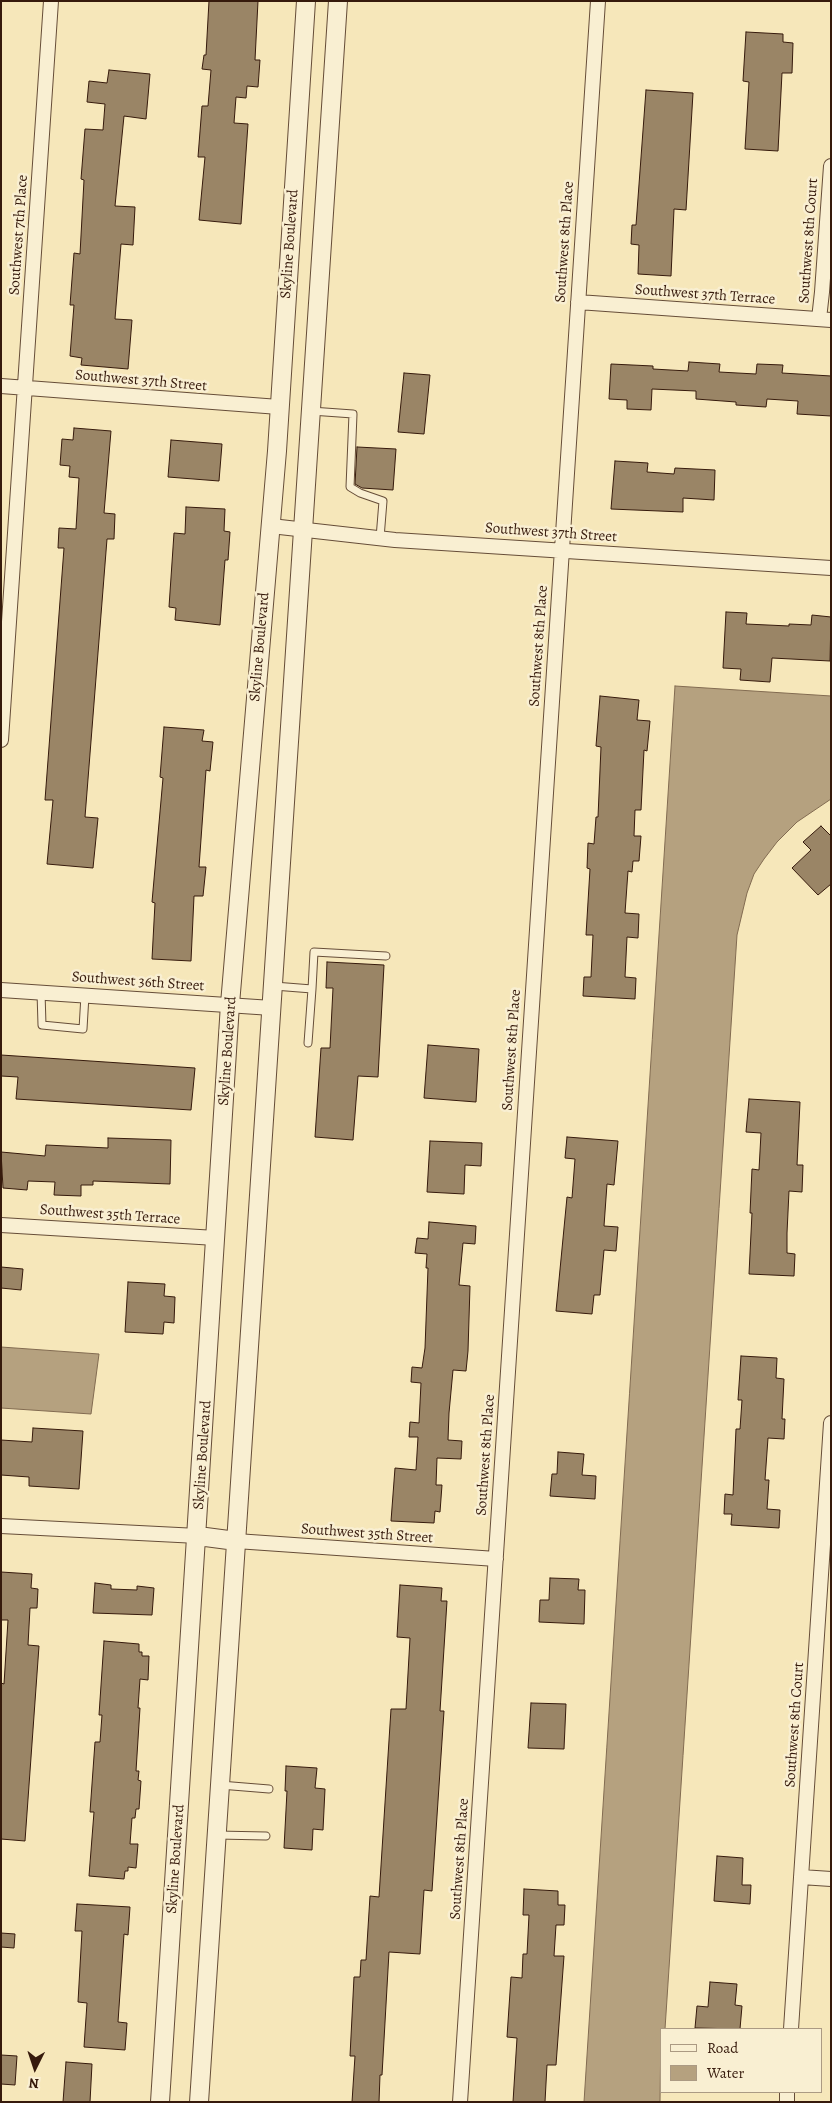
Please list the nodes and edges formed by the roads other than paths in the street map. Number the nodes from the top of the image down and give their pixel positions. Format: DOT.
graph roads {
  1 [pos="51,1"];
  2 [pos="306,1"];
  3 [pos="338,1"];
  4 [pos="598,1"];
  5 [pos="831,166"];
  6 [pos="578,302"];
  7 [pos="825,320"];
  8 [pos="1,386"];
  9 [pos="25,388"];
  10 [pos="279,407"];
  11 [pos="311,412"];
  12 [pos="271,526"];
  13 [pos="304,530"];
  14 [pos="380,538"];
  15 [pos="562,550"];
  16 [pos="831,568"];
  17 [pos="1,740"];
  18 [pos="386,956"];
  19 [pos="273,986"];
  20 [pos="312,989"];
  21 [pos="1,990"];
  22 [pos="42,992"];
  23 [pos="84,995"];
  24 [pos="230,1004"];
  25 [pos="272,1008"];
  26 [pos="308,1043"];
  27 [pos="1,1225"];
  28 [pos="216,1238"];
  29 [pos="831,1423"];
  30 [pos="1,1526"];
  31 [pos="198,1536"];
  32 [pos="236,1542"];
  33 [pos="496,1559"];
  34 [pos="220,1785"];
  35 [pos="269,1789"];
  36 [pos="217,1835"];
  37 [pos="266,1836"];
  38 [pos="801,1878"];
  39 [pos="831,1879"];
  40 [pos="791,2028"];
  41 [pos="160,2102"];
  42 [pos="199,2102"];
  43 [pos="460,2102"];
  1 -- 9 [label="street, Southwest 7th Place"];
  2 -- 10 [label="street, Skyline Boulevard"];
  3 -- 11 [label="street"];
  4 -- 6 [label="street, Southwest 8th Place"];
  5 -- 7 [label="street, Southwest 8th Court"];
  6 -- 7 [label="street, Southwest 37th Terrace"];
  6 -- 15 [label="street, Southwest 8th Place"];
  8 -- 9 [label="street, Southwest 37th Street"];
  9 -- 10 [label="street, Southwest 37th Street"];
  9 -- 17 [label="street, Southwest 7th Place"];
  10 -- 12 [label="street, Skyline Boulevard"];
  11 -- 13 [label="street"];
  11 -- 14 [label="lane"];
  12 -- 13 [label="street, Southwest 37th Street"];
  12 -- 24 [label="street, Skyline Boulevard"];
  13 -- 14 [label="street, Southwest 37th Street"];
  13 -- 19 [label="street"];
  14 -- 15 [label="street, Southwest 37th Street"];
  15 -- 16 [label="street, Southwest 37th Street"];
  15 -- 33 [label="street, Southwest 8th Place"];
  18 -- 20 [label="lane"];
  19 -- 20 [label="lane"];
  19 -- 25 [label="street"];
  20 -- 26 [label="lane"];
  21 -- 22 [label="street, Southwest 36th Street"];
  22 -- 23 [label="street, Southwest 36th Street"];
  22 -- 23 [label="lane"];
  23 -- 24 [label="street, Southwest 36th Street"];
  24 -- 25 [label="street, Southwest 36th Street"];
  24 -- 28 [label="street, Skyline Boulevard"];
  25 -- 32 [label="street"];
  27 -- 28 [label="street, Southwest 35th Terrace"];
  28 -- 31 [label="street, Skyline Boulevard"];
  29 -- 38 [label="street, Southwest 8th Court"];
  30 -- 31 [label="street"];
  31 -- 32 [label="street"];
  31 -- 41 [label="street, Skyline Boulevard"];
  32 -- 33 [label="street, Southwest 35th Street"];
  32 -- 34 [label="street"];
  33 -- 43 [label="street, Southwest 8th Place"];
  34 -- 35 [label="lane"];
  34 -- 36 [label="street"];
  36 -- 37 [label="lane"];
  36 -- 42 [label="street"];
  38 -- 39 [label="street"];
  38 -- 40 [label="street, Southwest 8th Court"];
}
